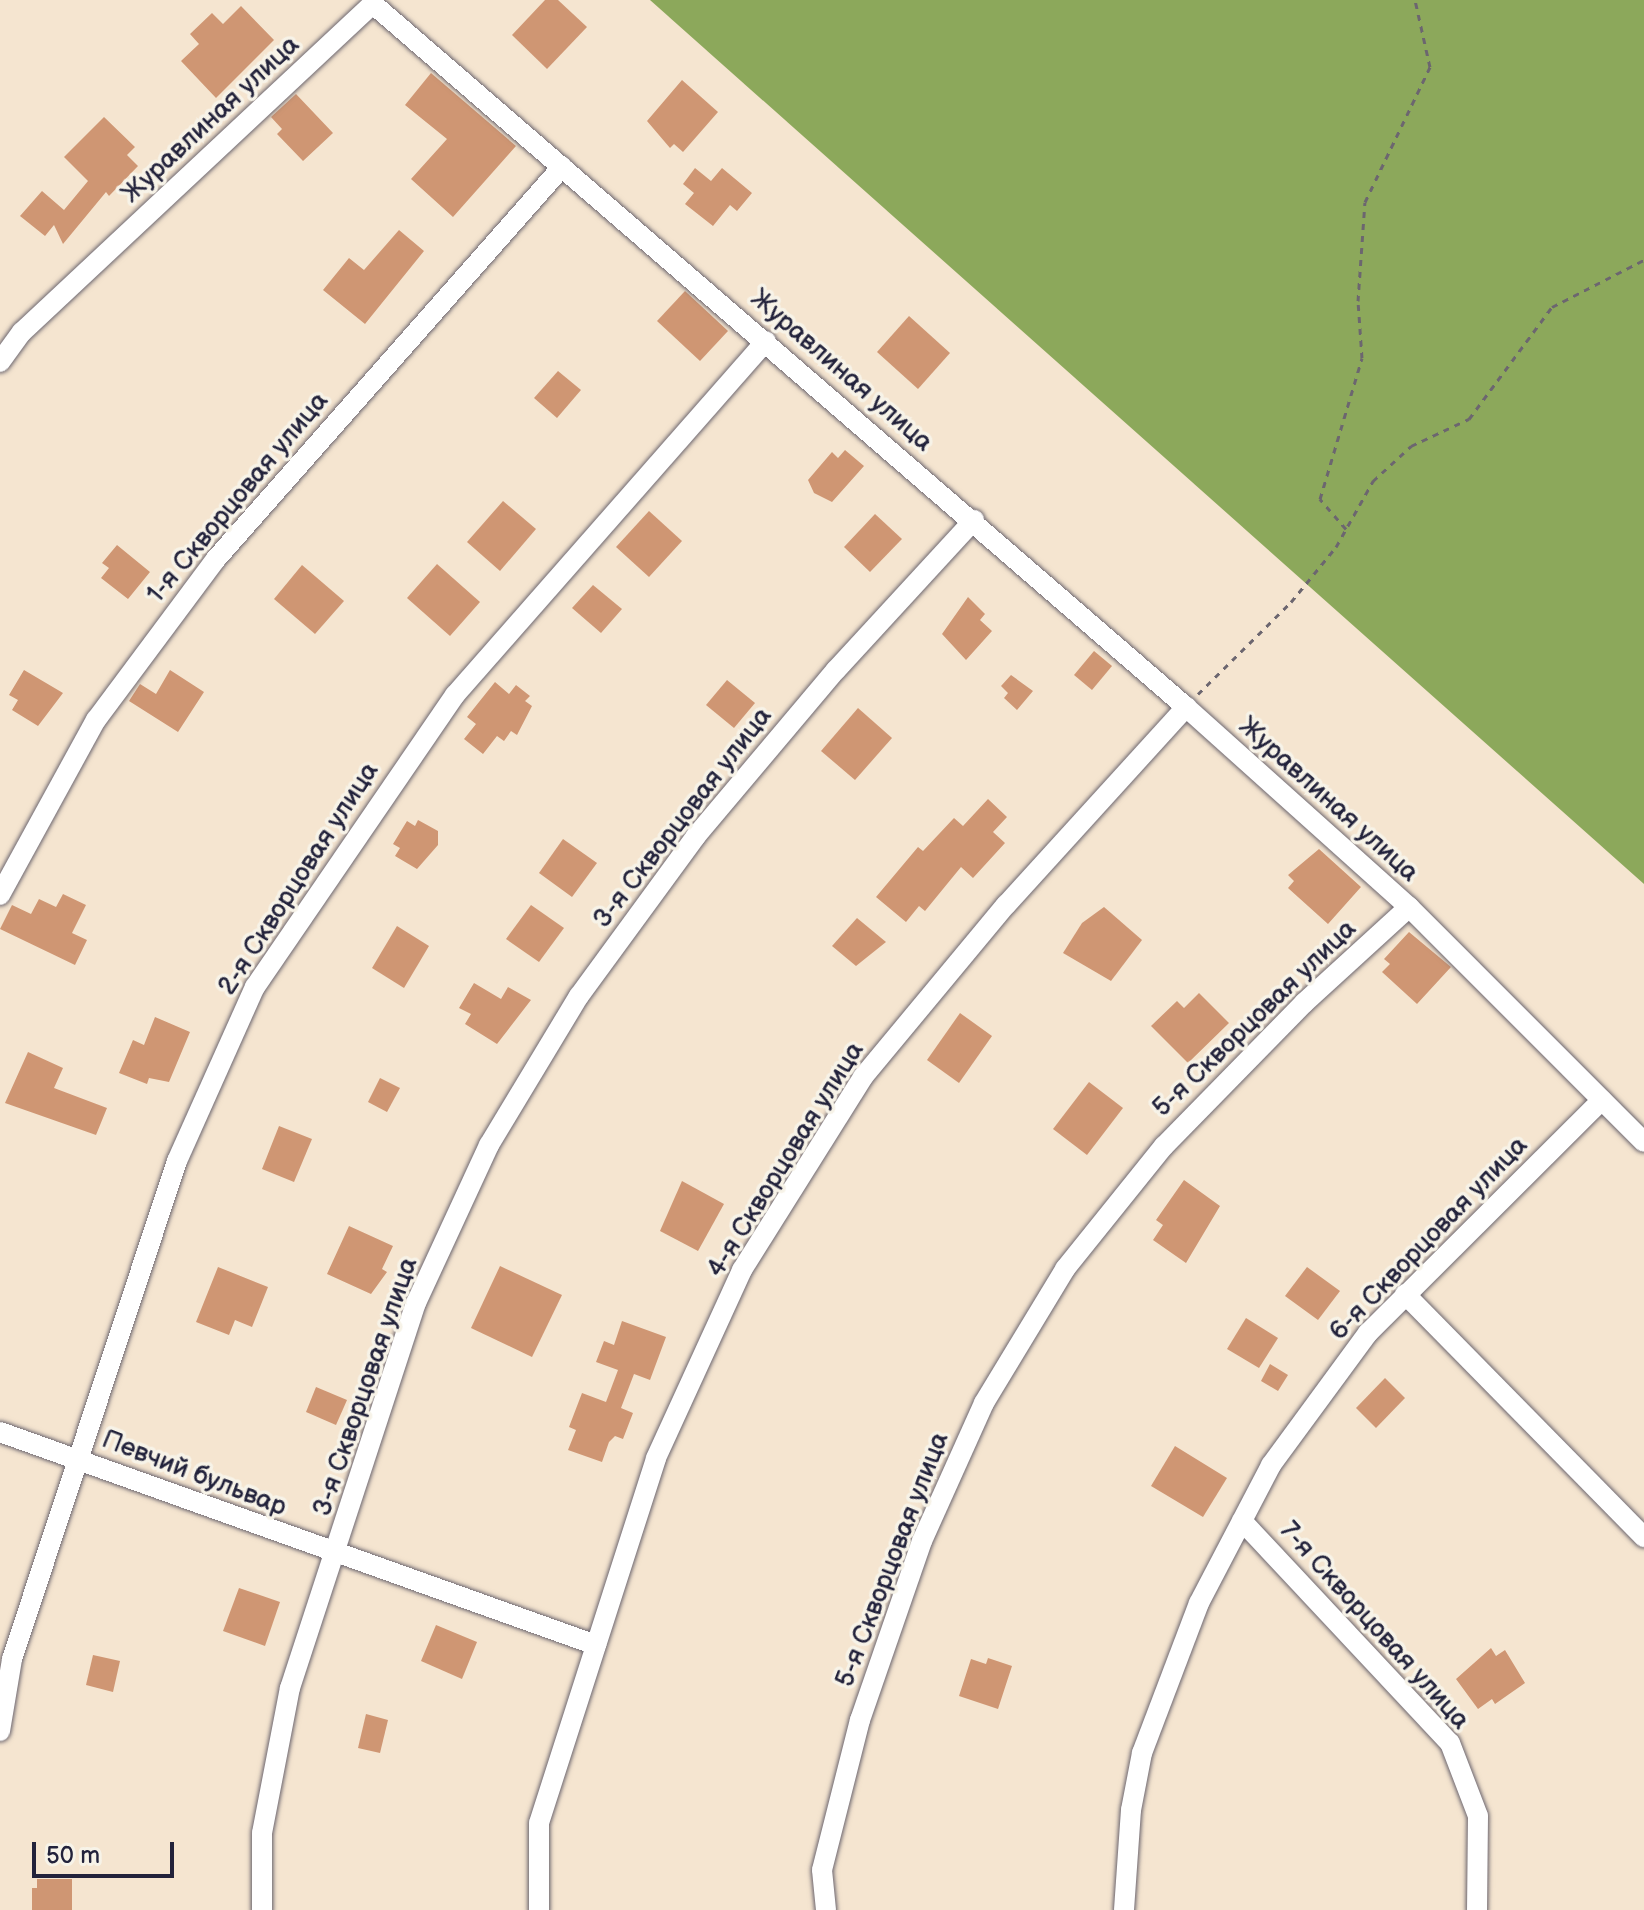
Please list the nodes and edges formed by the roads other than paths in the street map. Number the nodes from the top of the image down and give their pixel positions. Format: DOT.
graph roads {
  1 [pos="562,167"];
  2 [pos="766,341"];
  3 [pos="0,362"];
  4 [pos="974,520"];
  5 [pos="1186,707"];
  6 [pos="0,895"];
  7 [pos="1409,907"];
  8 [pos="1602,1100"];
  9 [pos="1644,1142"];
  10 [pos="1405,1294"];
  11 [pos="0,1432"];
  12 [pos="80,1457"];
  13 [pos="1242,1521"];
  14 [pos="1644,1537"];
  15 [pos="337,1556"];
  16 [pos="596,1645"];
  17 [pos="0,1731"];
  18 [pos="262,1910"];
  19 [pos="539,1910"];
  20 [pos="826,1910"];
  21 [pos="1124,1910"];
  22 [pos="1477,1910"];
  1 -- 2 [label="street, Журавлиная улица"];
  1 -- 3 [label="street, Журавлиная улица"];
  1 -- 6 [label="street, 1-я Скворцовая улица"];
  2 -- 4 [label="street, Журавлиная улица"];
  2 -- 12 [label="street, 2-я Скворцовая улица"];
  4 -- 5 [label="street, Журавлиная улица"];
  4 -- 15 [label="street, 3-я Скворцовая улица"];
  5 -- 7 [label="street, Журавлиная улица"];
  5 -- 16 [label="street, 4-я Скворцовая улица"];
  7 -- 8 [label="street, Журавлиная улица"];
  7 -- 20 [label="street, 5-я Скворцовая улица"];
  8 -- 9 [label="street, Журавлиная улица"];
  8 -- 10 [label="street, 6-я Скворцовая улица"];
  10 -- 13 [label="street, 6-я Скворцовая улица"];
  10 -- 14 [label="street"];
  11 -- 12 [label="street, Певчий бульвар"];
  12 -- 15 [label="street, Певчий бульвар"];
  12 -- 17 [label="street, 2-я Скворцовая улица"];
  13 -- 21 [label="street, 6-я Скворцовая улица"];
  13 -- 22 [label="street, 7-я Скворцовая улица"];
  15 -- 16 [label="street, Певчий бульвар"];
  15 -- 18 [label="street, 3-я Скворцовая улица"];
  16 -- 19 [label="street, 4-я Скворцовая улица"];
}
